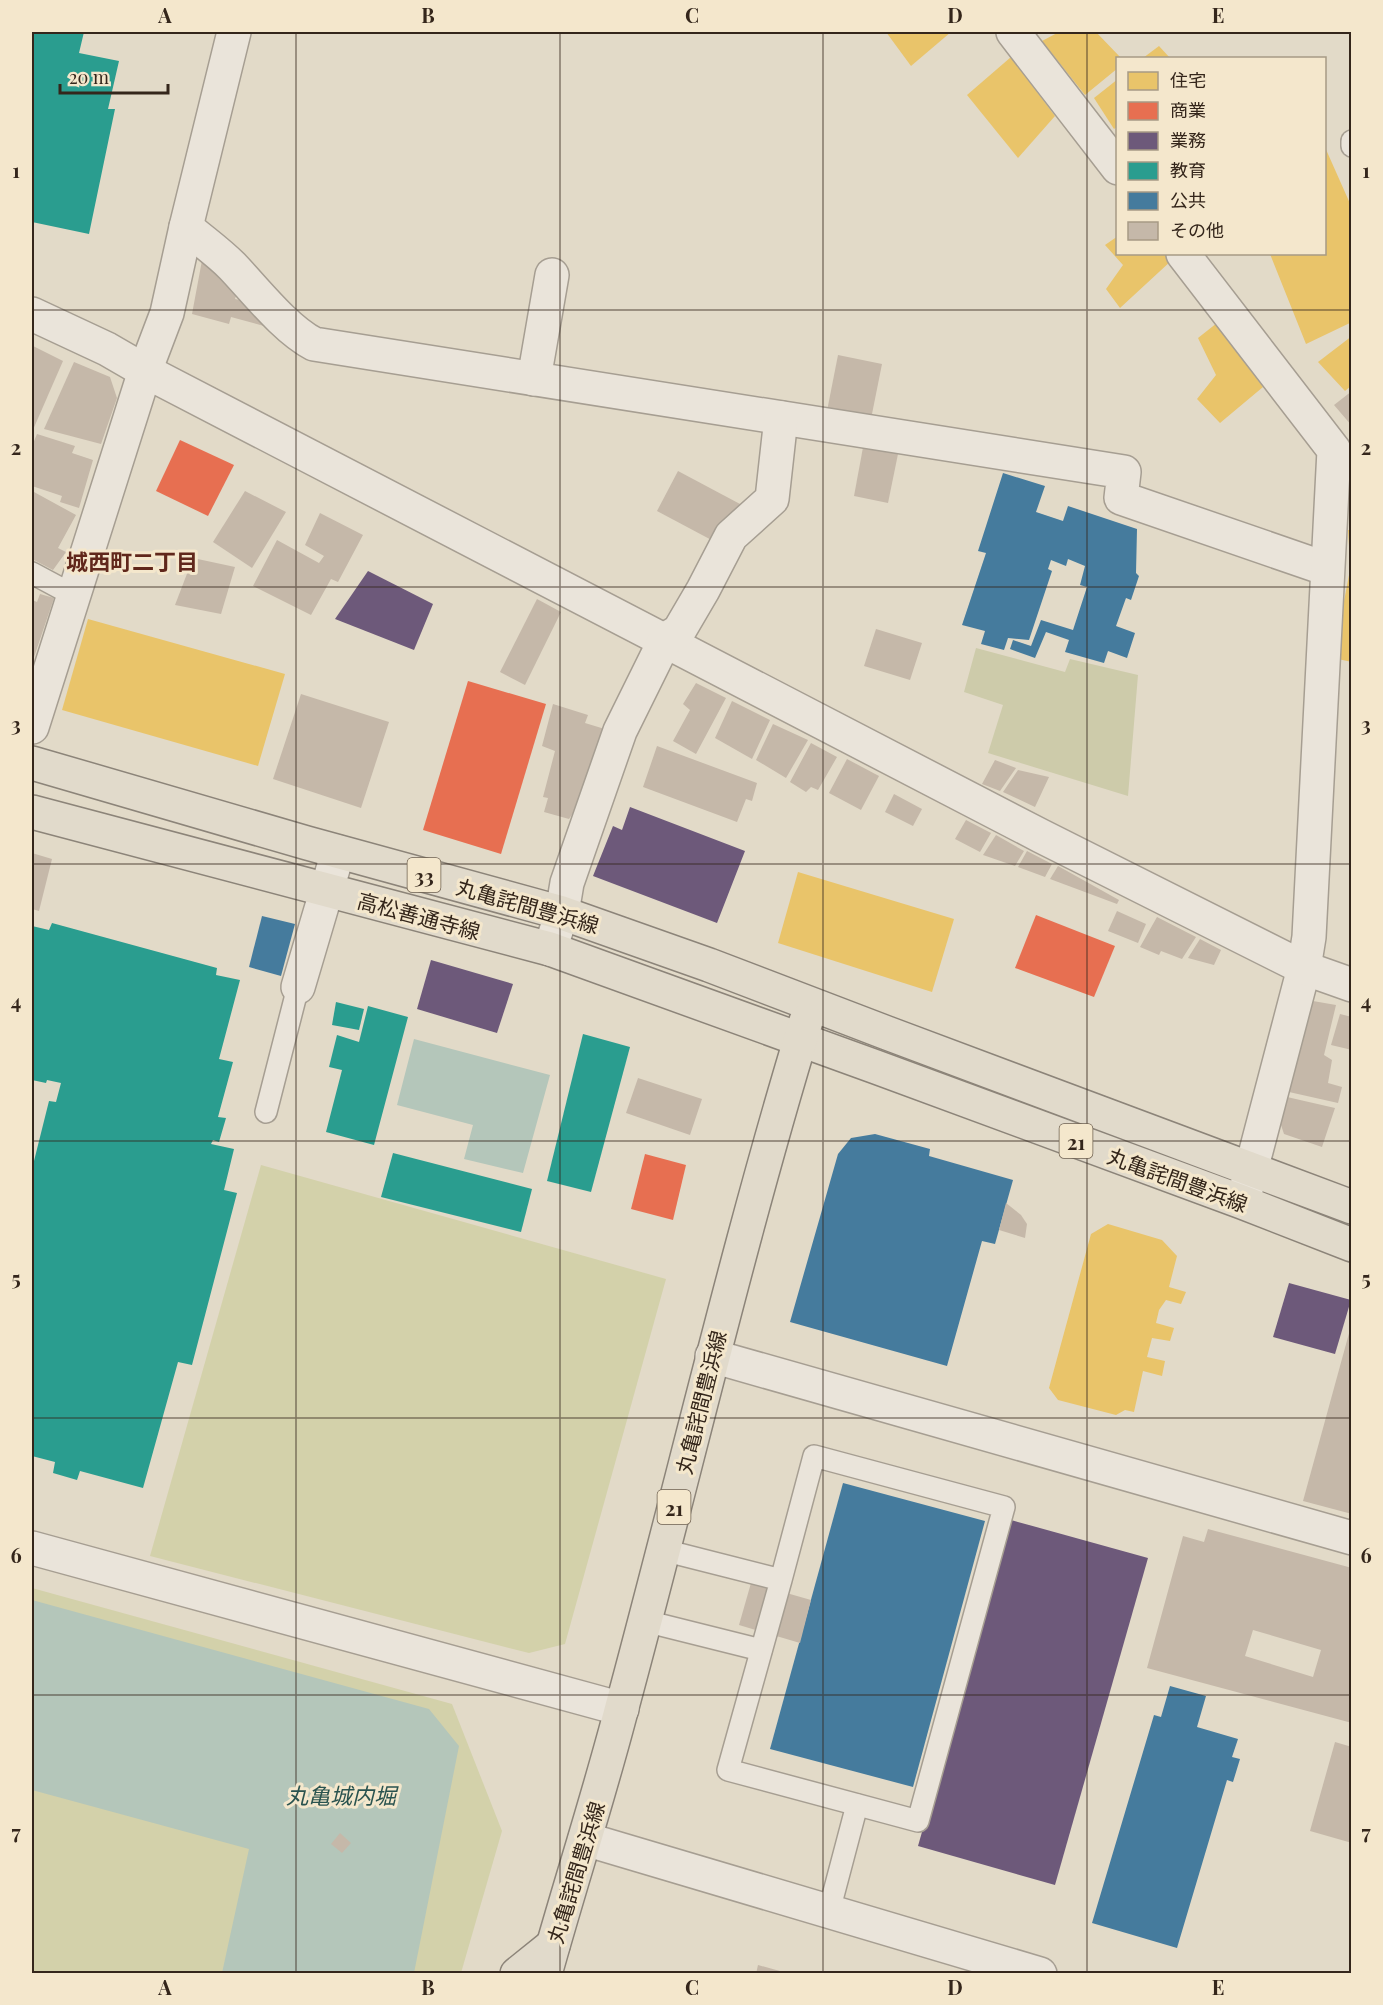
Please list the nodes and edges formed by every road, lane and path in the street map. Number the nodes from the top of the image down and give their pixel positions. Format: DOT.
graph roads {
  1 [pos="234,32"];
  2 [pos="1013,32"];
  3 [pos="1116,165"];
  4 [pos="186,226"];
  5 [pos="1184,255"];
  6 [pos="552,275"];
  7 [pos="32,314"];
  8 [pos="145,371"];
  9 [pos="534,379"];
  10 [pos="781,418"];
  11 [pos="1343,463"];
  12 [pos="1327,569"];
  13 [pos="32,573"];
  14 [pos="74,595"];
  15 [pos="665,640"];
  16 [pos="32,727"];
  17 [pos="32,764"];
  18 [pos="32,812"];
  19 [pos="338,852"];
  20 [pos="327,890"];
  21 [pos="562,913"];
  22 [pos="550,950"];
  23 [pos="1304,968"];
  24 [pos="1352,985"];
  25 [pos="298,987"];
  26 [pos="811,1003"];
  27 [pos="800,1040"];
  28 [pos="266,1112"];
  29 [pos="1251,1169"];
  30 [pos="1242,1202"];
  31 [pos="1352,1207"];
  32 [pos="1352,1245"];
  33 [pos="712,1356"];
  34 [pos="1352,1538"];
  35 [pos="32,1548"];
  36 [pos="663,1550"];
  37 [pos="781,1580"];
  38 [pos="645,1621"];
  39 [pos="761,1650"];
  40 [pos="622,1709"];
  41 [pos="857,1805"];
  42 [pos="585,1839"];
  43 [pos="829,1911"];
  44 [pos="549,1959"];
  45 [pos="517,1974"];
  46 [pos="1040,1974"];
  1 -- 4 [label="street"];
  2 -- 3 [label="street"];
  4 -- 8 [label="street"];
  4 -- 9 [label="street"];
  5 -- 11 [label="street"];
  6 -- 9 [label="street"];
  7 -- 8 [label="street"];
  8 -- 14 [label="street"];
  8 -- 15 [label="street"];
  9 -- 10 [label="street"];
  10 -- 12 [label="street"];
  10 -- 15 [label="street"];
  11 -- 12 [label="street"];
  12 -- 23 [label="street"];
  13 -- 14 [label="lane"];
  14 -- 16 [label="street"];
  15 -- 21 [label="street"];
  15 -- 23 [label="street"];
  17 -- 19 [label="main road, 丸亀詫間豊浜線 / 33"];
  18 -- 20 [label="main road, 高松善通寺線 / 33"];
  19 -- 20 [label="street"];
  19 -- 21 [label="main road, 丸亀詫間豊浜線 / 33"];
  20 -- 22 [label="main road, 高松善通寺線 / 33"];
  20 -- 25 [label="street"];
  21 -- 22 [label="street"];
  21 -- 26 [label="main road, 丸亀詫間豊浜線 / 33"];
  22 -- 27 [label="main road, 高松善通寺線 / 33"];
  23 -- 24 [label="street"];
  23 -- 29 [label="street"];
  25 -- 28 [label="lane"];
  26 -- 27 [label="main road, 丸亀詫間豊浜線 / 21"];
  26 -- 29 [label="main road, 丸亀詫間豊浜線 / 21"];
  27 -- 30 [label="main road, 丸亀詫間豊浜線 / 21"];
  27 -- 33 [label="main road, 丸亀詫間豊浜線 / 21"];
  29 -- 30 [label="street"];
  29 -- 31 [label="main road, 丸亀詫間豊浜線 / 21"];
  30 -- 32 [label="main road, 丸亀詫間豊浜線 / 21"];
  33 -- 34 [label="street"];
  33 -- 36 [label="main road, 丸亀詫間豊浜線 / 21"];
  35 -- 40 [label="street"];
  36 -- 37 [label="lane"];
  36 -- 38 [label="main road, 丸亀詫間豊浜線 / 21"];
  37 -- 39 [label="lane"];
  37 -- 41 [label="lane"];
  38 -- 39 [label="lane"];
  38 -- 40 [label="main road, 丸亀詫間豊浜線 / 21"];
  39 -- 41 [label="lane"];
  40 -- 42 [label="main road, 丸亀詫間豊浜線 / 21"];
  41 -- 43 [label="lane"];
  42 -- 43 [label="street"];
  42 -- 44 [label="main road, 丸亀詫間豊浜線 / 21"];
  43 -- 46 [label="street"];
  44 -- 45 [label="main road"];
}
